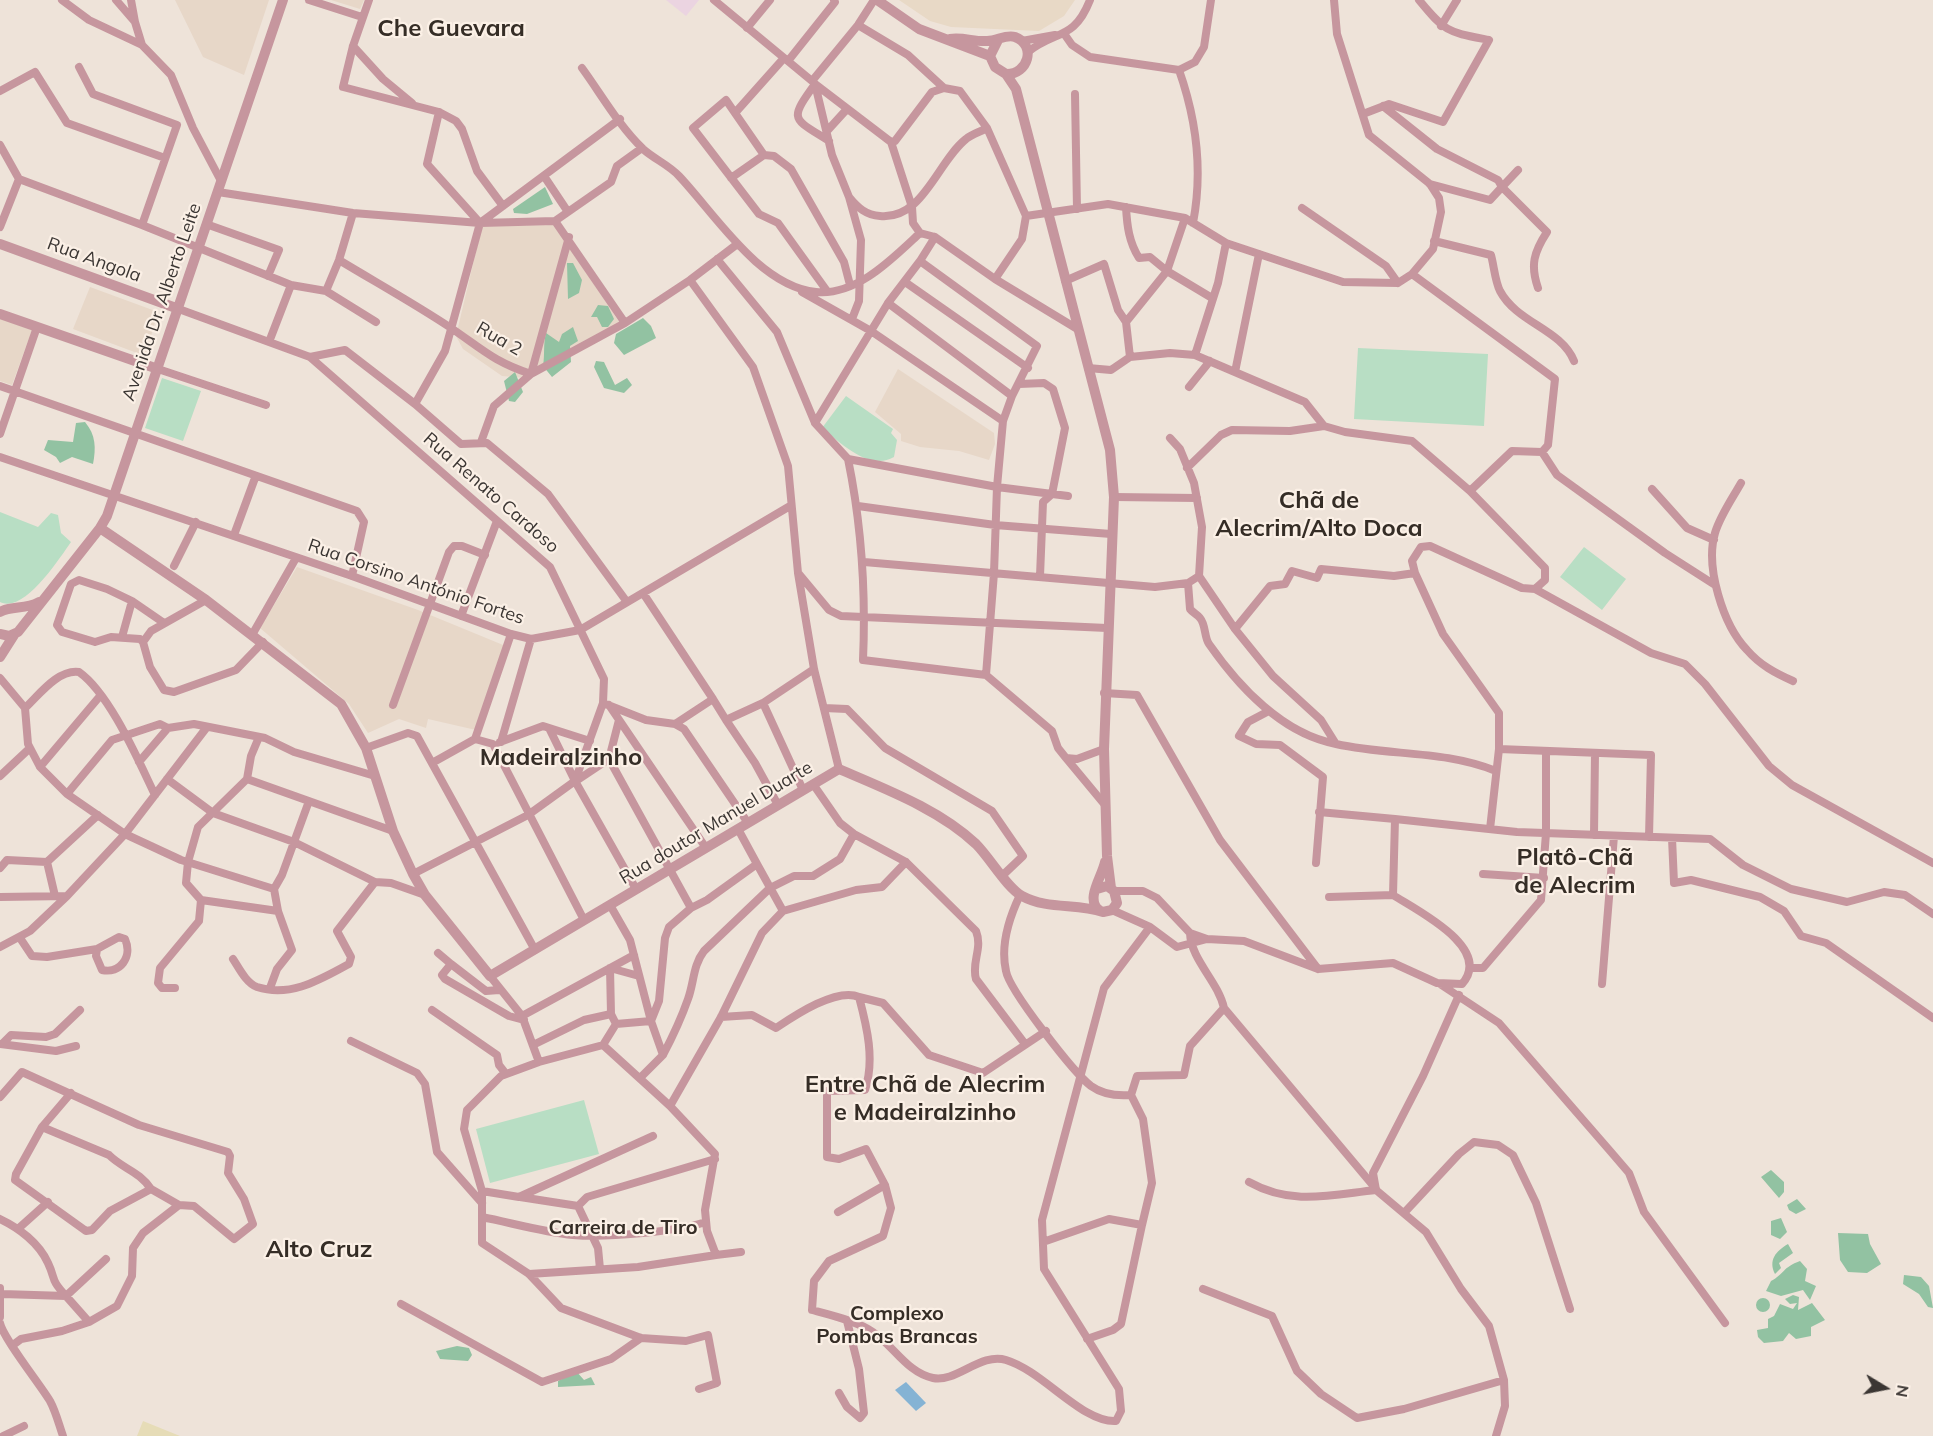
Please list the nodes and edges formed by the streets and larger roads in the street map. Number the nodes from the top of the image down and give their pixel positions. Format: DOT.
graph roads {
  1 [pos="62,0"];
  2 [pos="116,0"];
  3 [pos="130,0"];
  4 [pos="283,0"];
  5 [pos="309,0"];
  6 [pos="369,0"];
  7 [pos="714,0"];
  8 [pos="770,0"];
  9 [pos="834,0"];
  10 [pos="875,0"];
  11 [pos="1090,0"];
  12 [pos="1211,0"];
  13 [pos="1334,0"];
  14 [pos="1419,0"];
  15 [pos="1457,0"];
  16 [pos="363,17"];
  17 [pos="135,22"];
  18 [pos="858,25"];
  19 [pos="1441,26"];
  20 [pos="747,28"];
  21 [pos="1065,35"];
  22 [pos="950,39"];
  23 [pos="998,40"];
  24 [pos="1022,41"];
  25 [pos="142,45"];
  26 [pos="353,46"];
  27 [pos="1028,52"];
  28 [pos="990,56"];
  29 [pos="786,59"];
  30 [pos="79,67"];
  31 [pos="582,68"];
  32 [pos="1179,70"];
  33 [pos="1020,71"];
  34 [pos="1006,74"];
  35 [pos="814,82"];
  36 [pos="944,88"];
  37 [pos="1016,89"];
  38 [pos="0,91"];
  39 [pos="1075,94"];
  40 [pos="415,105"];
  41 [pos="1383,106"];
  42 [pos="847,109"];
  43 [pos="439,112"];
  44 [pos="735,113"];
  45 [pos="1363,114"];
  46 [pos="620,119"];
  47 [pos="987,128"];
  48 [pos="827,131"];
  49 [pos="829,141"];
  50 [pos="891,142"];
  51 [pos="0,146"];
  52 [pos="642,148"];
  53 [pos="764,155"];
  54 [pos="165,158"];
  55 [pos="1518,170"];
  56 [pos="544,176"];
  57 [pos="731,178"];
  58 [pos="18,179"];
  59 [pos="221,180"];
  60 [pos="1430,184"];
  61 [pos="1502,187"];
  62 [pos="218,192"];
  63 [pos="849,197"];
  64 [pos="503,206"];
  65 [pos="912,207"];
  66 [pos="1126,207"];
  67 [pos="1302,207"];
  68 [pos="1077,209"];
  69 [pos="568,212"];
  70 [pos="353,213"];
  71 [pos="1047,214"];
  72 [pos="1026,216"];
  73 [pos="1185,218"];
  74 [pos="555,221"];
  75 [pos="480,223"];
  76 [pos="206,224"];
  77 [pos="1193,224"];
  78 [pos="142,225"];
  79 [pos="0,227"];
  80 [pos="920,233"];
  81 [pos="569,237"];
  82 [pos="935,237"];
  83 [pos="1434,241"];
  84 [pos="1226,243"];
  85 [pos="0,244"];
  86 [pos="736,245"];
  87 [pos="197,248"];
  88 [pos="1259,254"];
  89 [pos="717,259"];
  90 [pos="339,260"];
  91 [pos="920,261"];
  92 [pos="1167,271"];
  93 [pos="1412,274"];
  94 [pos="268,276"];
  95 [pos="995,279"];
  96 [pos="690,280"];
  97 [pos="1065,281"];
  98 [pos="860,282"];
  99 [pos="905,282"];
  100 [pos="1398,283"];
  101 [pos="291,285"];
  102 [pos="850,285"];
  103 [pos="792,287"];
  104 [pos="1538,288"];
  105 [pos="326,291"];
  106 [pos="827,291"];
  107 [pos="1212,298"];
  108 [pos="888,303"];
  109 [pos="177,308"];
  110 [pos="0,314"];
  111 [pos="852,319"];
  112 [pos="376,322"];
  113 [pos="1126,322"];
  114 [pos="625,323"];
  115 [pos="37,327"];
  116 [pos="452,329"];
  117 [pos="1079,330"];
  118 [pos="871,331"];
  119 [pos="269,342"];
  120 [pos="1195,355"];
  121 [pos="310,357"];
  122 [pos="1130,357"];
  123 [pos="1210,361"];
  124 [pos="1574,361"];
  125 [pos="155,368"];
  126 [pos="1028,368"];
  127 [pos="1088,369"];
  128 [pos="1235,372"];
  129 [pos="531,374"];
  130 [pos="1019,384"];
  131 [pos="0,386"];
  132 [pos="1189,387"];
  133 [pos="15,391"];
  134 [pos="1012,396"];
  135 [pos="415,404"];
  136 [pos="266,405"];
  137 [pos="1004,421"];
  138 [pos="815,423"];
  139 [pos="1324,426"];
  140 [pos="135,433"];
  141 [pos="0,434"];
  142 [pos="1170,438"];
  143 [pos="481,442"];
  144 [pos="1542,452"];
  145 [pos="0,457"];
  146 [pos="848,459"];
  147 [pos="1187,468"];
  148 [pos="255,478"];
  149 [pos="1741,483"];
  150 [pos="997,488"];
  151 [pos="1652,489"];
  152 [pos="1470,491"];
  153 [pos="1052,494"];
  154 [pos="114,495"];
  155 [pos="1068,496"];
  156 [pos="1114,497"];
  157 [pos="1197,498"];
  158 [pos="790,506"];
  159 [pos="858,506"];
  160 [pos="497,521"];
  161 [pos="196,522"];
  162 [pos="995,525"];
  163 [pos="100,528"];
  164 [pos="1040,528"];
  165 [pos="1111,534"];
  166 [pos="234,535"];
  167 [pos="1714,540"];
  168 [pos="485,555"];
  169 [pos="296,558"];
  170 [pos="864,562"];
  171 [pos="174,566"];
  172 [pos="798,573"];
  173 [pos="994,573"];
  174 [pos="1414,573"];
  175 [pos="352,576"];
  176 [pos="1040,576"];
  177 [pos="1199,576"];
  178 [pos="1109,581"];
  179 [pos="1188,583"];
  180 [pos="1715,585"];
  181 [pos="1534,589"];
  182 [pos="643,593"];
  183 [pos="45,599"];
  184 [pos="206,600"];
  185 [pos="132,601"];
  186 [pos="627,602"];
  187 [pos="429,605"];
  188 [pos="4,610"];
  189 [pos="461,616"];
  190 [pos="865,616"];
  191 [pos="164,623"];
  192 [pos="990,624"];
  193 [pos="1107,628"];
  194 [pos="1235,629"];
  195 [pos="580,630"];
  196 [pos="17,632"];
  197 [pos="0,634"];
  198 [pos="511,634"];
  199 [pos="252,635"];
  200 [pos="123,637"];
  201 [pos="531,639"];
  202 [pos="143,642"];
  203 [pos="263,642"];
  204 [pos="0,657"];
  205 [pos="814,669"];
  206 [pos="986,675"];
  207 [pos="0,678"];
  208 [pos="1793,681"];
  209 [pos="1104,693"];
  210 [pos="100,696"];
  211 [pos="713,699"];
  212 [pos="763,703"];
  213 [pos="606,704"];
  214 [pos="393,705"];
  215 [pos="25,708"];
  216 [pos="824,708"];
  217 [pos="1267,712"];
  218 [pos="619,720"];
  219 [pos="726,720"];
  220 [pos="675,724"];
  221 [pos="207,727"];
  222 [pos="168,728"];
  223 [pos="550,730"];
  224 [pos="126,735"];
  225 [pos="259,737"];
  226 [pos="475,739"];
  227 [pos="590,741"];
  228 [pos="497,743"];
  229 [pos="1336,744"];
  230 [pos="30,748"];
  231 [pos="366,748"];
  232 [pos="1499,748"];
  233 [pos="1104,749"];
  234 [pos="1546,751"];
  235 [pos="1595,753"];
  236 [pos="1065,758"];
  237 [pos="609,759"];
  238 [pos="139,762"];
  239 [pos="432,763"];
  240 [pos="40,767"];
  241 [pos="839,769"];
  242 [pos="1496,771"];
  243 [pos="0,776"];
  244 [pos="375,776"];
  245 [pos="248,778"];
  246 [pos="167,780"];
  247 [pos="575,781"];
  248 [pos="808,787"];
  249 [pos="68,794"];
  250 [pos="155,795"];
  251 [pos="309,801"];
  252 [pos="778,805"];
  253 [pos="1105,805"];
  254 [pos="1318,812"];
  255 [pos="213,813"];
  256 [pos="528,814"];
  257 [pos="98,815"];
  258 [pos="1395,819"];
  259 [pos="743,826"];
  260 [pos="1490,830"];
  261 [pos="393,831"];
  262 [pos="1546,833"];
  263 [pos="125,834"];
  264 [pos="854,834"];
  265 [pos="1594,835"];
  266 [pos="1614,836"];
  267 [pos="1649,837"];
  268 [pos="1672,838"];
  269 [pos="294,842"];
  270 [pos="474,843"];
  271 [pos="706,848"];
  272 [pos="1107,856"];
  273 [pos="47,862"];
  274 [pos="188,862"];
  275 [pos="906,862"];
  276 [pos="1316,863"];
  277 [pos="1933,863"];
  278 [pos="757,864"];
  279 [pos="0,868"];
  280 [pos="670,869"];
  281 [pos="1483,873"];
  282 [pos="413,874"];
  283 [pos="1003,875"];
  284 [pos="1544,878"];
  285 [pos="375,882"];
  286 [pos="770,888"];
  287 [pos="274,889"];
  288 [pos="636,889"];
  289 [pos="1113,889"];
  290 [pos="1095,891"];
  291 [pos="425,895"];
  292 [pos="1020,895"];
  293 [pos="1393,895"];
  294 [pos="55,896"];
  295 [pos="67,896"];
  296 [pos="0,897"];
  297 [pos="1329,897"];
  298 [pos="201,900"];
  299 [pos="610,905"];
  300 [pos="1065,906"];
  301 [pos="691,908"];
  302 [pos="1099,910"];
  303 [pos="1112,910"];
  304 [pos="278,911"];
  305 [pos="783,911"];
  306 [pos="1933,914"];
  307 [pos="584,920"];
  308 [pos="1150,927"];
  309 [pos="1190,933"];
  310 [pos="20,938"];
  311 [pos="1207,939"];
  312 [pos="1190,945"];
  313 [pos="0,947"];
  314 [pos="97,949"];
  315 [pos="535,950"];
  316 [pos="438,953"];
  317 [pos="634,955"];
  318 [pos="233,959"];
  319 [pos="450,964"];
  320 [pos="610,968"];
  321 [pos="1470,968"];
  322 [pos="1318,969"];
  323 [pos="490,976"];
  324 [pos="639,976"];
  325 [pos="1437,982"];
  326 [pos="1602,984"];
  327 [pos="174,988"];
  328 [pos="270,988"];
  329 [pos="499,990"];
  330 [pos="1459,995"];
  331 [pos="859,997"];
  332 [pos="1224,1008"];
  333 [pos="80,1010"];
  334 [pos="432,1010"];
  335 [pos="611,1014"];
  336 [pos="721,1017"];
  337 [pos="523,1018"];
  338 [pos="1933,1018"];
  339 [pos="651,1022"];
  340 [pos="616,1024"];
  341 [pos="1046,1031"];
  342 [pos="351,1041"];
  343 [pos="1,1044"];
  344 [pos="1025,1044"];
  345 [pos="603,1045"];
  346 [pos="76,1046"];
  347 [pos="533,1046"];
  348 [pos="663,1054"];
  349 [pos="539,1062"];
  350 [pos="506,1074"];
  351 [pos="1081,1075"];
  352 [pos="640,1078"];
  353 [pos="71,1093"];
  354 [pos="1131,1095"];
  355 [pos="0,1097"];
  356 [pos="670,1106"];
  357 [pos="42,1127"];
  358 [pos="652,1136"];
  359 [pos="715,1159"];
  360 [pos="1249,1182"];
  361 [pos="885,1185"];
  362 [pos="151,1189"];
  363 [pos="1376,1190"];
  364 [pos="482,1191"];
  365 [pos="519,1197"];
  366 [pos="48,1202"];
  367 [pos="482,1203"];
  368 [pos="179,1205"];
  369 [pos="578,1206"];
  370 [pos="838,1212"];
  371 [pos="1404,1214"];
  372 [pos="482,1216"];
  373 [pos="0,1220"];
  374 [pos="706,1222"];
  375 [pos="1142,1226"];
  376 [pos="20,1228"];
  377 [pos="593,1235"];
  378 [pos="1043,1242"];
  379 [pos="741,1252"];
  380 [pos="716,1254"];
  381 [pos="106,1259"];
  382 [pos="600,1269"];
  383 [pos="529,1274"];
  384 [pos="1203,1289"];
  385 [pos="66,1296"];
  386 [pos="1,1297"];
  387 [pos="401,1304"];
  388 [pos="1570,1309"];
  389 [pos="0,1317"];
  390 [pos="847,1321"];
  391 [pos="89,1322"];
  392 [pos="0,1323"];
  393 [pos="1725,1323"];
  394 [pos="1,1334"];
  395 [pos="641,1338"];
  396 [pos="1087,1339"];
  397 [pos="13,1345"];
  398 [pos="1504,1380"];
  399 [pos="699,1389"];
  400 [pos="839,1393"];
  401 [pos="24,1426"];
  402 [pos="3,1436"];
  403 [pos="63,1436"];
  404 [pos="1496,1436"];
  1 -- 25 [label="street"];
  2 -- 17 [label="street"];
  3 -- 17 [label="street"];
  4 -- 59 [label="street, Avenida Dr. Alberto Leite"];
  5 -- 16 [label="street"];
  6 -- 16 [label="street"];
  7 -- 20 [label="street"];
  8 -- 20 [label="street"];
  9 -- 29 [label="street"];
  10 -- 18 [label="street"];
  10 -- 22 [label="street"];
  11 -- 21 [label="street"];
  12 -- 32 [label="street"];
  13 -- 45 [label="street"];
  14 -- 19 [label="street"];
  15 -- 19 [label="street"];
  16 -- 26 [label="street"];
  17 -- 25 [label="street"];
  18 -- 35 [label="street"];
  18 -- 36 [label="street"];
  19 -- 41 [label="street"];
  20 -- 29 [label="street"];
  21 -- 24 [label="street"];
  21 -- 27 [label="street"];
  21 -- 32 [label="street"];
  22 -- 23 [label="street"];
  22 -- 28 [label="street"];
  23 -- 24 [label="street"];
  23 -- 28 [label="street"];
  24 -- 27 [label="street"];
  25 -- 59 [label="street"];
  26 -- 40 [label="street"];
  26 -- 40 [label="street"];
  27 -- 33 [label="street"];
  28 -- 34 [label="street"];
  29 -- 35 [label="street"];
  29 -- 44 [label="street"];
  30 -- 54 [label="street"];
  31 -- 46 [label="street"];
  32 -- 77 [label="street"];
  33 -- 34 [label="street"];
  33 -- 37 [label="street"];
  34 -- 37 [label="street"];
  35 -- 42 [label="street"];
  35 -- 48 [label="street"];
  35 -- 49 [label="street"];
  36 -- 47 [label="street"];
  36 -- 50 [label="street"];
  37 -- 71 [label="street"];
  38 -- 54 [label="street"];
  39 -- 68 [label="street"];
  40 -- 43 [label="street"];
  41 -- 45 [label="street"];
  41 -- 61 [label="street"];
  42 -- 48 [label="street"];
  42 -- 50 [label="street"];
  43 -- 64 [label="street"];
  43 -- 75 [label="street"];
  44 -- 53 [label="street"];
  44 -- 57 [label="street"];
  45 -- 60 [label="street"];
  46 -- 52 [label="street"];
  46 -- 56 [label="street"];
  47 -- 65 [label="street"];
  47 -- 72 [label="street"];
  48 -- 49 [label="street"];
  49 -- 63 [label="street"];
  50 -- 65 [label="street"];
  51 -- 58 [label="street"];
  52 -- 69 [label="street"];
  52 -- 86 [label="street"];
  53 -- 57 [label="street"];
  53 -- 102 [label="street"];
  54 -- 78 [label="street"];
  55 -- 61 [label="street"];
  56 -- 64 [label="street"];
  56 -- 69 [label="street"];
  57 -- 106 [label="street"];
  58 -- 78 [label="street"];
  58 -- 79 [label="street"];
  59 -- 62 [label="street, Avenida Dr. Alberto Leite"];
  60 -- 61 [label="street"];
  60 -- 83 [label="street"];
  61 -- 104 [label="street"];
  62 -- 70 [label="street"];
  62 -- 76 [label="street, Avenida Dr. Alberto Leite"];
  63 -- 65 [label="street"];
  63 -- 98 [label="street"];
  64 -- 75 [label="street"];
  65 -- 80 [label="street"];
  66 -- 68 [label="street"];
  66 -- 73 [label="street"];
  66 -- 92 [label="street"];
  67 -- 100 [label="street"];
  68 -- 71 [label="street"];
  69 -- 74 [label="street"];
  70 -- 75 [label="street"];
  70 -- 90 [label="street"];
  71 -- 72 [label="street"];
  71 -- 97 [label="street"];
  72 -- 95 [label="street"];
  73 -- 77 [label="street"];
  73 -- 92 [label="street"];
  74 -- 75 [label="street"];
  74 -- 81 [label="street"];
  75 -- 116 [label="street"];
  76 -- 87 [label="street, Avenida Dr. Alberto Leite"];
  76 -- 94 [label="street"];
  77 -- 84 [label="street"];
  78 -- 87 [label="street"];
  80 -- 82 [label="street"];
  80 -- 98 [label="street"];
  81 -- 114 [label="street"];
  81 -- 129 [label="street"];
  82 -- 91 [label="street"];
  82 -- 95 [label="street"];
  83 -- 93 [label="street"];
  83 -- 124 [label="street"];
  84 -- 88 [label="street"];
  84 -- 107 [label="street"];
  85 -- 109 [label="street, Rua Angola"];
  86 -- 89 [label="street"];
  86 -- 103 [label="street"];
  87 -- 94 [label="street"];
  87 -- 109 [label="street, Avenida Dr. Alberto Leite"];
  88 -- 100 [label="street"];
  88 -- 128 [label="street"];
  89 -- 96 [label="street"];
  89 -- 138 [label="street"];
  90 -- 105 [label="street"];
  90 -- 116 [label="street, Rua 2"];
  91 -- 99 [label="street"];
  91 -- 126 [label="street"];
  92 -- 107 [label="street"];
  92 -- 113 [label="street"];
  93 -- 100 [label="street"];
  93 -- 144 [label="street"];
  94 -- 101 [label="street"];
  95 -- 117 [label="street"];
  96 -- 114 [label="street"];
  96 -- 158 [label="street"];
  97 -- 113 [label="street"];
  97 -- 117 [label="street"];
  98 -- 102 [label="street"];
  98 -- 111 [label="street"];
  99 -- 108 [label="street"];
  99 -- 126 [label="street"];
  101 -- 105 [label="street"];
  101 -- 119 [label="street"];
  102 -- 106 [label="street"];
  103 -- 106 [label="street"];
  103 -- 111 [label="street"];
  105 -- 112 [label="street"];
  107 -- 120 [label="street"];
  108 -- 118 [label="street"];
  108 -- 134 [label="street"];
  109 -- 119 [label="street, Rua Renato Cardoso"];
  109 -- 125 [label="street, Avenida Dr. Alberto Leite"];
  110 -- 115 [label="street"];
  111 -- 118 [label="street"];
  113 -- 122 [label="street"];
  114 -- 129 [label="street"];
  115 -- 125 [label="street"];
  115 -- 133 [label="street"];
  116 -- 129 [label="street, Rua 2"];
  116 -- 135 [label="street"];
  117 -- 127 [label="street"];
  118 -- 137 [label="street"];
  118 -- 138 [label="street"];
  119 -- 121 [label="street, Rua Renato Cardoso"];
  120 -- 122 [label="street"];
  120 -- 123 [label="street"];
  121 -- 135 [label="street"];
  121 -- 160 [label="street, Rua Renato Cardoso"];
  122 -- 127 [label="street"];
  123 -- 128 [label="street"];
  123 -- 132 [label="street"];
  125 -- 136 [label="street"];
  125 -- 140 [label="street, Avenida Dr. Alberto Leite"];
  126 -- 130 [label="street"];
  127 -- 156 [label="street"];
  128 -- 139 [label="street"];
  129 -- 143 [label="street"];
  130 -- 134 [label="street"];
  130 -- 153 [label="street"];
  131 -- 133 [label="street"];
  133 -- 140 [label="street"];
  133 -- 141 [label="street"];
  134 -- 137 [label="street"];
  135 -- 143 [label="street"];
  137 -- 150 [label="street"];
  138 -- 146 [label="street"];
  139 -- 147 [label="street"];
  139 -- 152 [label="street"];
  140 -- 148 [label="street"];
  140 -- 154 [label="street, Avenida Dr. Alberto Leite"];
  142 -- 147 [label="street"];
  143 -- 186 [label="street"];
  144 -- 152 [label="street"];
  144 -- 180 [label="street"];
  145 -- 154 [label="street, Rua Corsino António Fortes"];
  146 -- 150 [label="street"];
  146 -- 159 [label="street"];
  147 -- 157 [label="street"];
  148 -- 166 [label="street"];
  148 -- 175 [label="street"];
  149 -- 167 [label="street"];
  150 -- 153 [label="street"];
  150 -- 162 [label="street"];
  151 -- 167 [label="street"];
  152 -- 181 [label="street"];
  153 -- 155 [label="street"];
  153 -- 164 [label="street"];
  154 -- 161 [label="street, Rua Corsino António Fortes"];
  154 -- 163 [label="street, Avenida Dr. Alberto Leite"];
  156 -- 157 [label="street"];
  156 -- 165 [label="street"];
  157 -- 177 [label="street"];
  158 -- 172 [label="street"];
  158 -- 182 [label="street, Rua Corsino António Fortes"];
  159 -- 162 [label="street"];
  159 -- 170 [label="street"];
  160 -- 168 [label="street"];
  160 -- 195 [label="street, Rua Renato Cardoso"];
  161 -- 166 [label="street, Rua Corsino António Fortes"];
  161 -- 171 [label="street"];
  162 -- 164 [label="street"];
  162 -- 173 [label="street"];
  163 -- 183 [label="street, Avenida Dr. Alberto Leite"];
  163 -- 184 [label="street"];
  164 -- 165 [label="street"];
  164 -- 176 [label="street"];
  165 -- 178 [label="street"];
  166 -- 169 [label="street, Rua Corsino António Fortes"];
  167 -- 180 [label="street"];
  168 -- 187 [label="street"];
  168 -- 189 [label="street"];
  169 -- 175 [label="street, Rua Corsino António Fortes"];
  169 -- 199 [label="street"];
  170 -- 173 [label="street"];
  170 -- 190 [label="street"];
  172 -- 190 [label="street"];
  172 -- 205 [label="street"];
  173 -- 176 [label="street"];
  173 -- 192 [label="street"];
  174 -- 181 [label="street"];
  174 -- 194 [label="street"];
  174 -- 232 [label="street"];
  175 -- 187 [label="street, Rua Corsino António Fortes"];
  176 -- 178 [label="street"];
  177 -- 179 [label="street"];
  177 -- 194 [label="street"];
  178 -- 179 [label="street"];
  178 -- 193 [label="street"];
  179 -- 217 [label="street"];
  180 -- 208 [label="street"];
  181 -- 277 [label="street"];
  182 -- 186 [label="street, Rua Corsino António Fortes"];
  182 -- 211 [label="street"];
  183 -- 188 [label="street"];
  183 -- 196 [label="street, Avenida Dr. Alberto Leite"];
  184 -- 191 [label="street"];
  184 -- 199 [label="street"];
  185 -- 191 [label="street"];
  185 -- 200 [label="street"];
  185 -- 200 [label="street"];
  186 -- 195 [label="street, Rua Corsino António Fortes"];
  187 -- 189 [label="street, Rua Corsino António Fortes"];
  187 -- 214 [label="street"];
  188 -- 196 [label="street"];
  189 -- 198 [label="street, Rua Corsino António Fortes"];
  190 -- 192 [label="street"];
  190 -- 206 [label="street"];
  191 -- 202 [label="street"];
  192 -- 193 [label="street"];
  192 -- 206 [label="street"];
  193 -- 209 [label="street"];
  194 -- 229 [label="street"];
  195 -- 201 [label="street, Rua Corsino António Fortes"];
  195 -- 213 [label="street, Rua Renato Cardoso"];
  196 -- 197 [label="street"];
  196 -- 204 [label="street, Avenida Dr. Alberto Leite"];
  198 -- 201 [label="street, Rua Corsino António Fortes"];
  198 -- 226 [label="street"];
  199 -- 203 [label="street"];
  200 -- 202 [label="street"];
  201 -- 228 [label="street"];
  202 -- 203 [label="street"];
  203 -- 231 [label="street"];
  205 -- 212 [label="street"];
  205 -- 216 [label="street"];
  206 -- 236 [label="street"];
  207 -- 215 [label="street"];
  209 -- 233 [label="street"];
  209 -- 322 [label="street"];
  210 -- 215 [label="street"];
  210 -- 224 [label="street"];
  210 -- 240 [label="street"];
  211 -- 219 [label="street"];
  211 -- 220 [label="street"];
  212 -- 219 [label="street"];
  212 -- 248 [label="street"];
  213 -- 218 [label="street"];
  213 -- 220 [label="street"];
  213 -- 227 [label="street, Rua Renato Cardoso"];
  215 -- 230 [label="street"];
  216 -- 241 [label="street"];
  216 -- 283 [label="street"];
  217 -- 229 [label="street"];
  217 -- 254 [label="street"];
  218 -- 237 [label="street"];
  218 -- 271 [label="street"];
  219 -- 252 [label="street"];
  220 -- 259 [label="street"];
  221 -- 222 [label="street"];
  221 -- 225 [label="street"];
  221 -- 246 [label="street"];
  222 -- 224 [label="street"];
  222 -- 238 [label="street"];
  223 -- 227 [label="street"];
  223 -- 228 [label="street"];
  223 -- 247 [label="street"];
  224 -- 238 [label="street"];
  224 -- 249 [label="street"];
  225 -- 244 [label="street"];
  225 -- 245 [label="street"];
  226 -- 228 [label="street"];
  226 -- 239 [label="street"];
  227 -- 247 [label="street, Rua Renato Cardoso"];
  228 -- 256 [label="street"];
  229 -- 242 [label="street"];
  230 -- 240 [label="street"];
  230 -- 243 [label="street"];
  231 -- 239 [label="street"];
  231 -- 244 [label="street"];
  232 -- 234 [label="street"];
  232 -- 242 [label="street"];
  233 -- 236 [label="street"];
  233 -- 253 [label="street"];
  234 -- 235 [label="street"];
  234 -- 262 [label="street"];
  235 -- 265 [label="street"];
  235 -- 267 [label="street"];
  236 -- 253 [label="street"];
  237 -- 247 [label="street"];
  237 -- 280 [label="street"];
  238 -- 250 [label="street"];
  239 -- 270 [label="street"];
  240 -- 249 [label="street"];
  241 -- 248 [label="street, Rua doutor Manuel Duarte"];
  241 -- 283 [label="street"];
  242 -- 260 [label="street"];
  244 -- 261 [label="street"];
  245 -- 251 [label="street"];
  245 -- 255 [label="street"];
  246 -- 250 [label="street"];
  246 -- 255 [label="street"];
  247 -- 256 [label="street"];
  247 -- 288 [label="street"];
  248 -- 252 [label="street, Rua doutor Manuel Duarte"];
  248 -- 264 [label="street"];
  249 -- 257 [label="street"];
  250 -- 263 [label="street"];
  251 -- 261 [label="street"];
  251 -- 269 [label="street"];
  252 -- 259 [label="street, Rua doutor Manuel Duarte"];
  253 -- 272 [label="street"];
  254 -- 258 [label="street"];
  254 -- 276 [label="street"];
  255 -- 269 [label="street"];
  255 -- 274 [label="street"];
  256 -- 270 [label="street"];
  256 -- 307 [label="street"];
  257 -- 263 [label="street"];
  257 -- 273 [label="street"];
  258 -- 260 [label="street"];
  258 -- 293 [label="street"];
  259 -- 271 [label="street, Rua doutor Manuel Duarte"];
  259 -- 278 [label="street"];
  260 -- 262 [label="street"];
  261 -- 282 [label="street"];
  262 -- 265 [label="street"];
  262 -- 284 [label="street"];
  263 -- 274 [label="street"];
  263 -- 295 [label="street"];
  264 -- 275 [label="street"];
  264 -- 286 [label="street"];
  265 -- 266 [label="street"];
  266 -- 267 [label="street"];
  266 -- 326 [label="street"];
  267 -- 268 [label="street"];
  268 -- 306 [label="street"];
  268 -- 338 [label="street"];
  269 -- 285 [label="street"];
  269 -- 287 [label="street"];
  270 -- 282 [label="street"];
  270 -- 315 [label="street"];
  271 -- 280 [label="street, Rua doutor Manuel Duarte"];
  272 -- 289 [label="street"];
  272 -- 290 [label="street"];
  273 -- 279 [label="street"];
  273 -- 294 [label="street"];
  274 -- 287 [label="street"];
  274 -- 298 [label="street"];
  275 -- 305 [label="street"];
  275 -- 344 [label="street"];
  278 -- 286 [label="street"];
  278 -- 301 [label="street"];
  280 -- 288 [label="street, Rua doutor Manuel Duarte"];
  280 -- 301 [label="street"];
  281 -- 284 [label="street"];
  282 -- 291 [label="street"];
  283 -- 292 [label="street"];
  284 -- 321 [label="street"];
  285 -- 291 [label="street"];
  285 -- 328 [label="street"];
  286 -- 305 [label="street"];
  286 -- 348 [label="street"];
  287 -- 304 [label="street"];
  288 -- 299 [label="street, Rua doutor Manuel Duarte"];
  289 -- 290 [label="street"];
  289 -- 303 [label="street"];
  289 -- 309 [label="street"];
  290 -- 300 [label="street"];
  290 -- 302 [label="street"];
  291 -- 323 [label="street"];
  292 -- 300 [label="street"];
  292 -- 341 [label="street"];
  293 -- 297 [label="street"];
  293 -- 321 [label="street"];
  294 -- 295 [label="street"];
  294 -- 296 [label="street"];
  295 -- 310 [label="street"];
  298 -- 304 [label="street"];
  298 -- 327 [label="street"];
  299 -- 307 [label="street, Rua doutor Manuel Duarte"];
  299 -- 317 [label="street"];
  300 -- 302 [label="street"];
  301 -- 339 [label="street"];
  302 -- 303 [label="street"];
  303 -- 308 [label="street"];
  304 -- 328 [label="street"];
  305 -- 336 [label="street"];
  307 -- 315 [label="street, Rua doutor Manuel Duarte"];
  308 -- 312 [label="street"];
  308 -- 351 [label="street"];
  309 -- 311 [label="street"];
  309 -- 312 [label="street"];
  310 -- 313 [label="street"];
  310 -- 314 [label="street"];
  311 -- 312 [label="street"];
  311 -- 322 [label="street"];
  312 -- 332 [label="street"];
  315 -- 323 [label="street, Rua doutor Manuel Duarte"];
  316 -- 319 [label="street"];
  317 -- 320 [label="street"];
  317 -- 324 [label="street"];
  318 -- 328 [label="street"];
  319 -- 329 [label="street"];
  319 -- 337 [label="street"];
  320 -- 324 [label="street"];
  320 -- 335 [label="street"];
  320 -- 337 [label="street"];
  321 -- 325 [label="street"];
  322 -- 325 [label="street"];
  323 -- 329 [label="street"];
  324 -- 339 [label="street"];
  325 -- 330 [label="street"];
  329 -- 337 [label="street"];
  330 -- 363 [label="street"];
  330 -- 393 [label="street"];
  331 -- 336 [label="street"];
  331 -- 344 [label="street"];
  331 -- 361 [label="street"];
  332 -- 354 [label="street"];
  332 -- 363 [label="street"];
  333 -- 343 [label="street"];
  334 -- 350 [label="street"];
  335 -- 340 [label="street"];
  335 -- 347 [label="street"];
  336 -- 356 [label="street"];
  337 -- 347 [label="street"];
  339 -- 340 [label="street"];
  339 -- 348 [label="street"];
  340 -- 345 [label="street"];
  341 -- 344 [label="street"];
  341 -- 351 [label="street"];
  342 -- 367 [label="street"];
  343 -- 346 [label="street"];
  345 -- 349 [label="street"];
  345 -- 352 [label="street"];
  347 -- 349 [label="street"];
  348 -- 352 [label="street"];
  349 -- 350 [label="street"];
  350 -- 364 [label="street"];
  351 -- 354 [label="street"];
  351 -- 378 [label="street"];
  352 -- 356 [label="street"];
  353 -- 355 [label="street"];
  353 -- 357 [label="street"];
  353 -- 368 [label="street"];
  354 -- 375 [label="street"];
  356 -- 359 [label="street"];
  357 -- 362 [label="street"];
  357 -- 366 [label="street"];
  358 -- 365 [label="street"];
  359 -- 369 [label="street"];
  359 -- 374 [label="street"];
  360 -- 363 [label="street"];
  361 -- 370 [label="street"];
  361 -- 390 [label="street"];
  362 -- 366 [label="street"];
  362 -- 368 [label="street"];
  363 -- 371 [label="street"];
  364 -- 365 [label="street"];
  364 -- 367 [label="street"];
  365 -- 369 [label="street"];
  366 -- 376 [label="street"];
  367 -- 372 [label="street"];
  368 -- 391 [label="street"];
  369 -- 377 [label="street"];
  371 -- 388 [label="street"];
  371 -- 398 [label="street"];
  372 -- 377 [label="street"];
  372 -- 383 [label="street"];
  373 -- 376 [label="street"];
  374 -- 377 [label="street"];
  374 -- 380 [label="street"];
  375 -- 378 [label="street"];
  375 -- 396 [label="street"];
  376 -- 385 [label="street"];
  377 -- 382 [label="street"];
  378 -- 396 [label="street"];
  379 -- 380 [label="street"];
  380 -- 382 [label="street"];
  381 -- 385 [label="street"];
  382 -- 383 [label="street"];
  383 -- 395 [label="street"];
  384 -- 398 [label="street"];
  385 -- 386 [label="street"];
  385 -- 391 [label="street"];
  386 -- 389 [label="street"];
  387 -- 395 [label="street"];
  390 -- 396 [label="street"];
  390 -- 400 [label="street"];
  391 -- 397 [label="street"];
  392 -- 394 [label="street"];
  394 -- 397 [label="street"];
  395 -- 399 [label="street"];
  397 -- 403 [label="street"];
  398 -- 404 [label="street"];
  401 -- 402 [label="street"];
}
